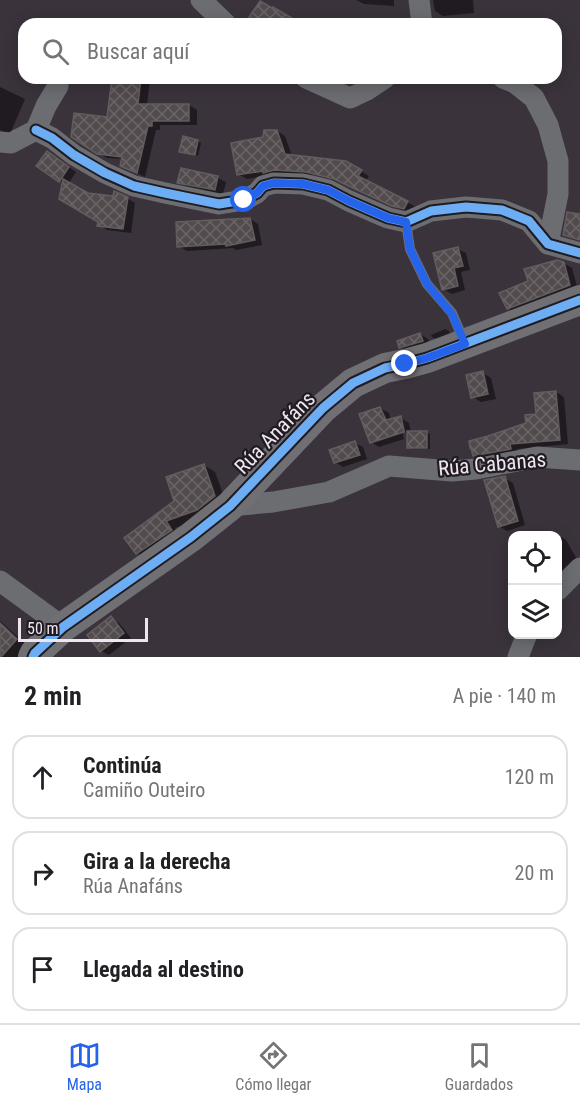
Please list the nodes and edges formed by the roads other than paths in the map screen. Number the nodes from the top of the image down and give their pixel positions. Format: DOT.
graph roads {
  1 [pos="201,0"];
  2 [pos="419,0"];
  3 [pos="220,18"];
  4 [pos="421,18"];
  5 [pos="319,84"];
  6 [pos="376,84"];
  7 [pos="516,84"];
  8 [pos="58,86"];
  9 [pos="36,130"];
  10 [pos="0,142"];
  11 [pos="406,222"];
  12 [pos="548,244"];
  13 [pos="580,252"];
  14 [pos="580,300"];
  15 [pos="465,344"];
  16 [pos="580,460"];
  17 [pos="230,506"];
  18 [pos="580,568"];
  19 [pos="0,581"];
  20 [pos="562,586"];
  21 [pos="63,627"];
  22 [pos="525,639"];
  23 [pos="33,657"];
  24 [pos="518,657"];
  1 -- 3 [label="street"];
  2 -- 4 [label="street"];
  5 -- 6 [label="street"];
  7 -- 12 [label="street"];
  8 -- 9 [label="street"];
  9 -- 10 [label="street"];
  9 -- 11 [label="street"];
  11 -- 12 [label="street"];
  11 -- 15 [label="lane"];
  12 -- 13 [label="street"];
  14 -- 15 [label="street, Rúa Anafáns"];
  15 -- 17 [label="street, Rúa Anafáns"];
  16 -- 17 [label="street, Rúa Cabanas"];
  17 -- 21 [label="street, Rúa Anafáns"];
  18 -- 20 [label="street"];
  19 -- 21 [label="street"];
  21 -- 23 [label="street, Rúa Anafáns"];
  22 -- 24 [label="street"];
}
